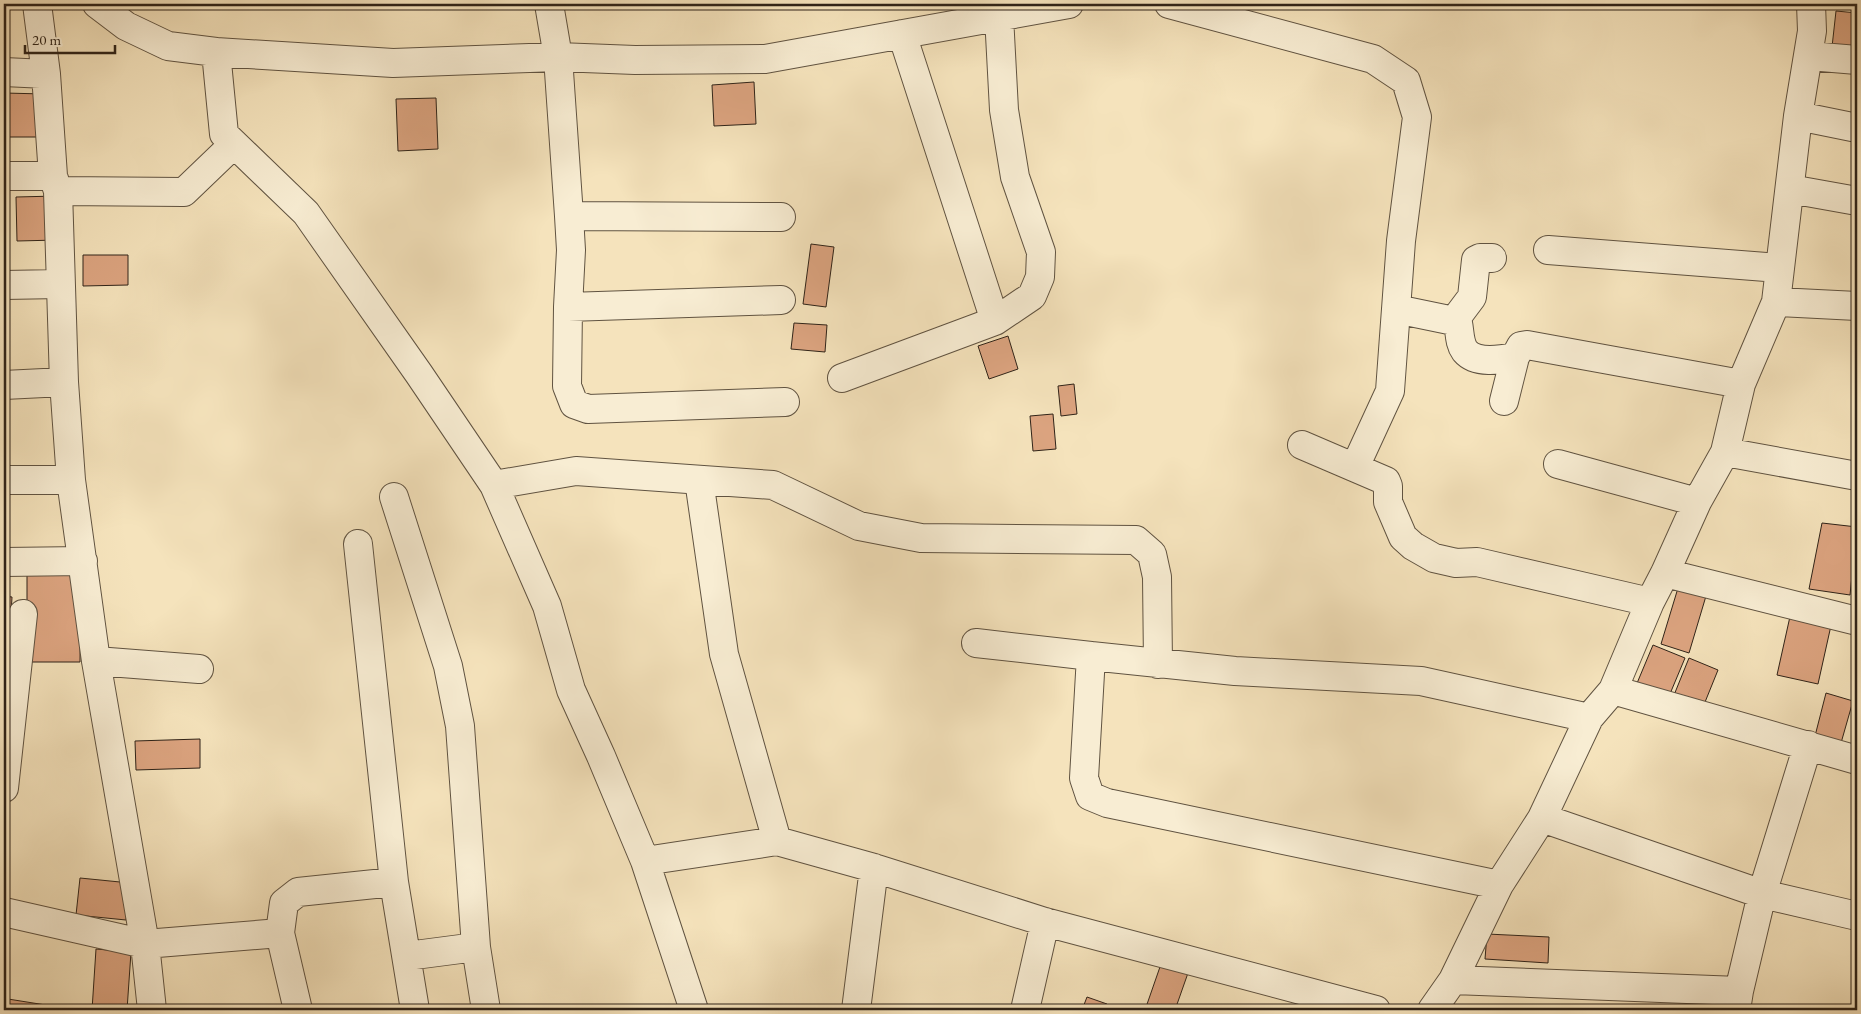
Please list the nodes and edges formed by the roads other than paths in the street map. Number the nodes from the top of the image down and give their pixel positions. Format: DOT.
graph roads {
  1 [pos="37,4"];
  2 [pos="98,4"];
  3 [pos="549,4"];
  4 [pos="1069,4"];
  5 [pos="1169,4"];
  6 [pos="1811,4"];
  7 [pos="1007,11"];
  8 [pos="902,34"];
  9 [pos="216,52"];
  10 [pos="1809,56"];
  11 [pos="558,57"];
  12 [pos="1857,60"];
  13 [pos="4,72"];
  14 [pos="46,74"];
  15 [pos="1798,116"];
  16 [pos="1857,128"];
  17 [pos="234,144"];
  18 [pos="4,176"];
  19 [pos="56,183"];
  20 [pos="1790,189"];
  21 [pos="1857,201"];
  22 [pos="569,216"];
  23 [pos="781,217"];
  24 [pos="1548,250"];
  25 [pos="1492,258"];
  26 [pos="1779,268"];
  27 [pos="60,284"];
  28 [pos="4,285"];
  29 [pos="781,300"];
  30 [pos="1776,302"];
  31 [pos="1857,306"];
  32 [pos="568,307"];
  33 [pos="1396,309"];
  34 [pos="1454,320"];
  35 [pos="995,321"];
  36 [pos="1515,357"];
  37 [pos="842,378"];
  38 [pos="64,382"];
  39 [pos="1741,384"];
  40 [pos="4,385"];
  41 [pos="785,402"];
  42 [pos="1504,402"];
  43 [pos="1302,445"];
  44 [pos="1725,452"];
  45 [pos="1558,464"];
  46 [pos="1355,467"];
  47 [pos="1857,476"];
  48 [pos="4,480"];
  49 [pos="71,480"];
  50 [pos="698,480"];
  51 [pos="494,485"];
  52 [pos="394,497"];
  53 [pos="1697,502"];
  54 [pos="358,544"];
  55 [pos="83,561"];
  56 [pos="4,562"];
  57 [pos="1665,573"];
  58 [pos="1650,602"];
  59 [pos="23,614"];
  60 [pos="1857,621"];
  61 [pos="976,643"];
  62 [pos="1091,656"];
  63 [pos="96,661"];
  64 [pos="1158,664"];
  65 [pos="199,668"];
  66 [pos="1613,690"];
  67 [pos="1589,718"];
  68 [pos="1808,745"];
  69 [pos="1857,760"];
  70 [pos="4,788"];
  71 [pos="1542,818"];
  72 [pos="777,841"];
  73 [pos="645,861"];
  74 [pos="874,868"];
  75 [pos="394,882"];
  76 [pos="1499,884"];
  77 [pos="1762,894"];
  78 [pos="4,912"];
  79 [pos="1857,916"];
  80 [pos="1045,922"];
  81 [pos="280,933"];
  82 [pos="146,944"];
  83 [pos="476,947"];
  84 [pos="407,956"];
  85 [pos="1452,980"];
  86 [pos="1738,1000"];
  87 [pos="152,1010"];
  88 [pos="298,1010"];
  89 [pos="415,1010"];
  90 [pos="486,1010"];
  91 [pos="694,1010"];
  92 [pos="856,1010"];
  93 [pos="1025,1010"];
  94 [pos="1376,1010"];
  95 [pos="1432,1010"];
  1 -- 14 [label="street"];
  2 -- 9 [label="street"];
  3 -- 11 [label="street"];
  4 -- 7 [label="street"];
  5 -- 33 [label="street"];
  6 -- 10 [label="street"];
  7 -- 8 [label="street"];
  7 -- 35 [label="street"];
  8 -- 11 [label="street"];
  8 -- 35 [label="street"];
  9 -- 11 [label="street"];
  9 -- 17 [label="street"];
  10 -- 12 [label="street"];
  10 -- 15 [label="street"];
  11 -- 22 [label="street"];
  13 -- 14 [label="street"];
  14 -- 19 [label="street"];
  15 -- 16 [label="street"];
  15 -- 20 [label="street"];
  17 -- 19 [label="street"];
  17 -- 51 [label="street"];
  18 -- 19 [label="street"];
  19 -- 27 [label="street"];
  20 -- 21 [label="street"];
  20 -- 26 [label="street"];
  22 -- 23 [label="street"];
  22 -- 32 [label="street"];
  24 -- 26 [label="street"];
  25 -- 34 [label="street"];
  26 -- 30 [label="street"];
  27 -- 28 [label="street"];
  27 -- 38 [label="street"];
  29 -- 32 [label="street"];
  30 -- 31 [label="street"];
  30 -- 39 [label="street"];
  32 -- 41 [label="street"];
  33 -- 34 [label="street"];
  33 -- 46 [label="street"];
  34 -- 36 [label="street"];
  35 -- 37 [label="street"];
  36 -- 39 [label="street"];
  36 -- 42 [label="street"];
  38 -- 40 [label="street"];
  38 -- 49 [label="street"];
  39 -- 44 [label="street"];
  43 -- 46 [label="street"];
  44 -- 47 [label="street"];
  44 -- 53 [label="street"];
  45 -- 53 [label="street"];
  46 -- 58 [label="street"];
  48 -- 49 [label="street"];
  49 -- 55 [label="street"];
  50 -- 51 [label="street"];
  50 -- 64 [label="street"];
  50 -- 72 [label="street"];
  51 -- 73 [label="street"];
  52 -- 83 [label="street"];
  53 -- 57 [label="street"];
  54 -- 75 [label="street"];
  55 -- 56 [label="street"];
  55 -- 63 [label="street"];
  57 -- 58 [label="street"];
  57 -- 60 [label="street"];
  58 -- 66 [label="street"];
  59 -- 70 [label="street"];
  61 -- 62 [label="street"];
  62 -- 64 [label="street"];
  62 -- 76 [label="street"];
  63 -- 65 [label="street"];
  63 -- 82 [label="street"];
  64 -- 67 [label="street"];
  66 -- 67 [label="street"];
  66 -- 68 [label="street"];
  67 -- 71 [label="street"];
  68 -- 69 [label="street"];
  68 -- 77 [label="street"];
  71 -- 76 [label="street"];
  71 -- 77 [label="street"];
  72 -- 73 [label="street"];
  72 -- 74 [label="street"];
  73 -- 91 [label="street"];
  74 -- 80 [label="street"];
  74 -- 92 [label="street"];
  75 -- 81 [label="street"];
  75 -- 84 [label="street"];
  76 -- 85 [label="street"];
  77 -- 79 [label="street"];
  77 -- 86 [label="street"];
  78 -- 82 [label="street"];
  80 -- 93 [label="street"];
  80 -- 94 [label="street"];
  81 -- 82 [label="street"];
  81 -- 88 [label="street"];
  82 -- 87 [label="street"];
  83 -- 84 [label="street"];
  83 -- 90 [label="street"];
  84 -- 89 [label="street"];
  85 -- 86 [label="street"];
  85 -- 95 [label="street"];
}
